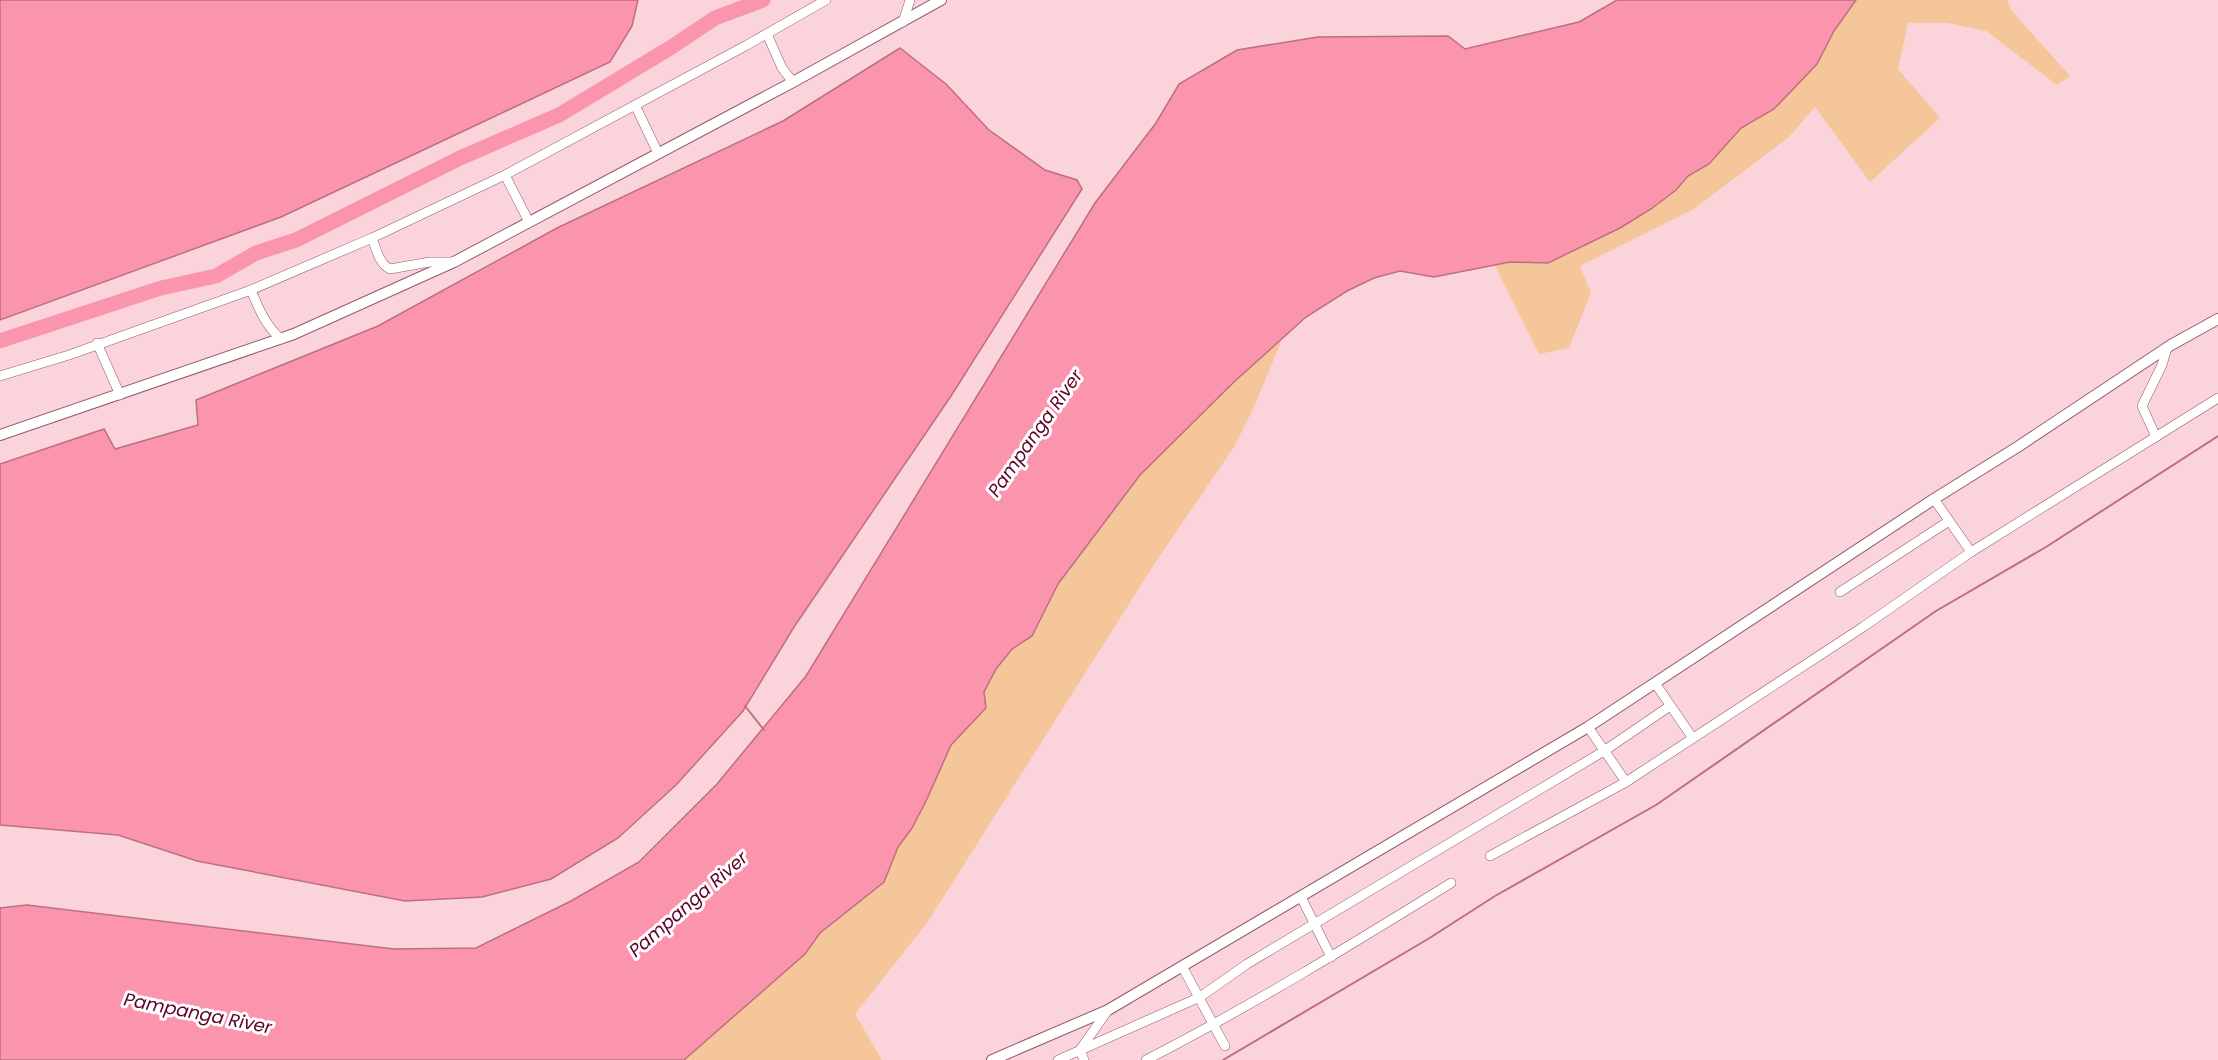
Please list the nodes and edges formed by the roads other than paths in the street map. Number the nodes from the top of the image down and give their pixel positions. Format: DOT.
graph roads {
  1 [pos="826,0"];
  2 [pos="910,0"];
  3 [pos="941,0"];
  4 [pos="903,22"];
  5 [pos="766,34"];
  6 [pos="793,82"];
  7 [pos="635,105"];
  8 [pos="658,153"];
  9 [pos="505,175"];
  10 [pos="529,222"];
  11 [pos="372,238"];
  12 [pos="454,262"];
  13 [pos="251,290"];
  14 [pos="2218,319"];
  15 [pos="280,339"];
  16 [pos="98,343"];
  17 [pos="2167,348"];
  18 [pos="0,376"];
  19 [pos="120,395"];
  20 [pos="2218,398"];
  21 [pos="0,435"];
  22 [pos="2156,437"];
  23 [pos="1934,499"];
  24 [pos="1949,521"];
  25 [pos="1971,552"];
  26 [pos="1840,592"];
  27 [pos="1654,683"];
  28 [pos="1671,706"];
  29 [pos="1588,727"];
  30 [pos="1692,737"];
  31 [pos="1604,751"];
  32 [pos="1626,782"];
  33 [pos="1490,856"];
  34 [pos="1451,883"];
  35 [pos="1301,897"];
  36 [pos="1314,924"];
  37 [pos="1331,957"];
  38 [pos="1183,968"];
  39 [pos="1200,997"];
  40 [pos="1108,1010"];
  41 [pos="1214,1025"];
  42 [pos="1224,1046"];
  43 [pos="1080,1050"];
  44 [pos="992,1060"];
  45 [pos="1058,1060"];
  46 [pos="1084,1060"];
  47 [pos="1146,1060"];
  1 -- 5 [label="street"];
  2 -- 4 [label="street"];
  3 -- 4 [label="street"];
  4 -- 6 [label="street"];
  5 -- 6 [label="street"];
  5 -- 7 [label="street"];
  6 -- 8 [label="street"];
  7 -- 8 [label="street"];
  7 -- 9 [label="street"];
  8 -- 10 [label="street"];
  9 -- 10 [label="street"];
  9 -- 11 [label="street"];
  10 -- 12 [label="street"];
  11 -- 12 [label="street"];
  11 -- 13 [label="street"];
  12 -- 15 [label="street"];
  13 -- 15 [label="street"];
  13 -- 16 [label="street"];
  14 -- 17 [label="street"];
  15 -- 19 [label="street"];
  16 -- 18 [label="street"];
  16 -- 19 [label="street"];
  17 -- 22 [label="street"];
  17 -- 23 [label="street"];
  19 -- 21 [label="street"];
  20 -- 22 [label="street"];
  22 -- 25 [label="street"];
  23 -- 24 [label="street"];
  23 -- 27 [label="street"];
  24 -- 25 [label="street"];
  24 -- 26 [label="street"];
  25 -- 30 [label="street"];
  27 -- 28 [label="street"];
  27 -- 29 [label="street"];
  28 -- 30 [label="street"];
  28 -- 31 [label="street"];
  29 -- 31 [label="street"];
  29 -- 35 [label="street"];
  30 -- 32 [label="street"];
  31 -- 32 [label="street"];
  31 -- 36 [label="street"];
  32 -- 33 [label="street"];
  34 -- 37 [label="street"];
  35 -- 36 [label="street"];
  35 -- 38 [label="street"];
  36 -- 37 [label="street"];
  36 -- 39 [label="street"];
  37 -- 41 [label="street"];
  38 -- 39 [label="street"];
  38 -- 40 [label="street"];
  39 -- 41 [label="street"];
  39 -- 43 [label="street"];
  40 -- 43 [label="street"];
  40 -- 44 [label="street"];
  41 -- 42 [label="street"];
  41 -- 47 [label="street"];
  43 -- 45 [label="street"];
  43 -- 46 [label="street"];
}
